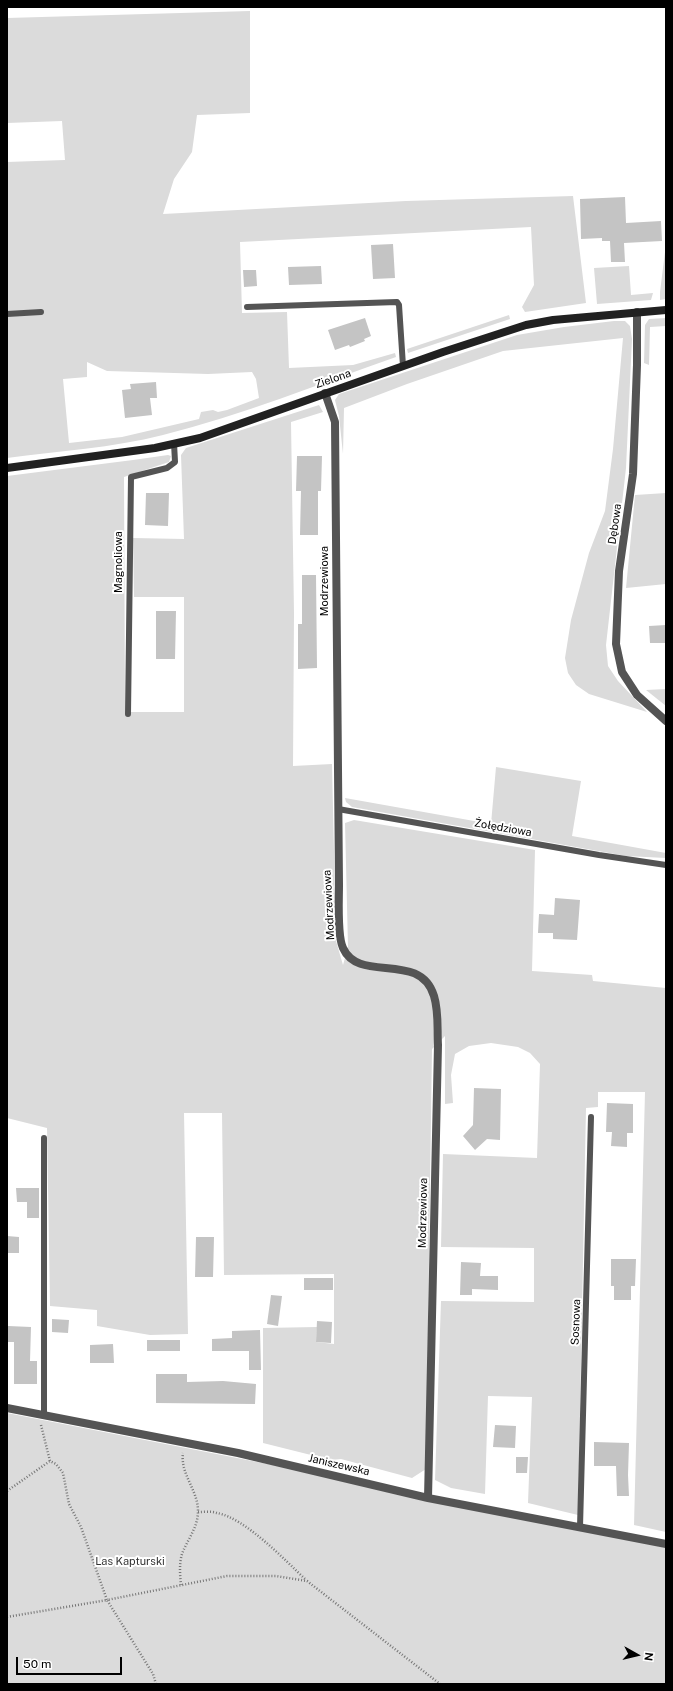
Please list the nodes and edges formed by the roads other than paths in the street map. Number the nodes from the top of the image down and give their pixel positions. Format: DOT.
graph roads {
  1 [pos="247,307"];
  2 [pos="666,310"];
  3 [pos="41,312"];
  4 [pos="637,312"];
  5 [pos="7,314"];
  6 [pos="403,366"];
  7 [pos="325,393"];
  8 [pos="174,443"];
  9 [pos="7,468"];
  10 [pos="128,714"];
  11 [pos="666,721"];
  12 [pos="338,809"];
  13 [pos="666,865"];
  14 [pos="592,1117"];
  15 [pos="44,1138"];
  16 [pos="7,1408"];
  17 [pos="41,1415"];
  18 [pos="428,1498"];
  19 [pos="580,1527"];
  20 [pos="666,1544"];
  1 -- 6 [label="lane"];
  2 -- 4 [label="street, Zielona"];
  3 -- 5 [label="lane"];
  4 -- 6 [label="street, Zielona"];
  4 -- 11 [label="street, Dębowa"];
  6 -- 7 [label="street, Zielona"];
  7 -- 8 [label="street, Zielona"];
  7 -- 12 [label="street, Modrzewiowa"];
  8 -- 9 [label="street, Zielona"];
  8 -- 10 [label="lane, Magnoliowa"];
  12 -- 13 [label="lane, Żołędziowa"];
  12 -- 18 [label="street, Modrzewiowa"];
  14 -- 19 [label="lane, Sosnowa"];
  15 -- 17 [label="lane"];
  16 -- 17 [label="street, Janiszewska"];
  17 -- 18 [label="street, Janiszewska"];
  18 -- 19 [label="street, Janiszewska"];
  19 -- 20 [label="street, Janiszewska"];
}
